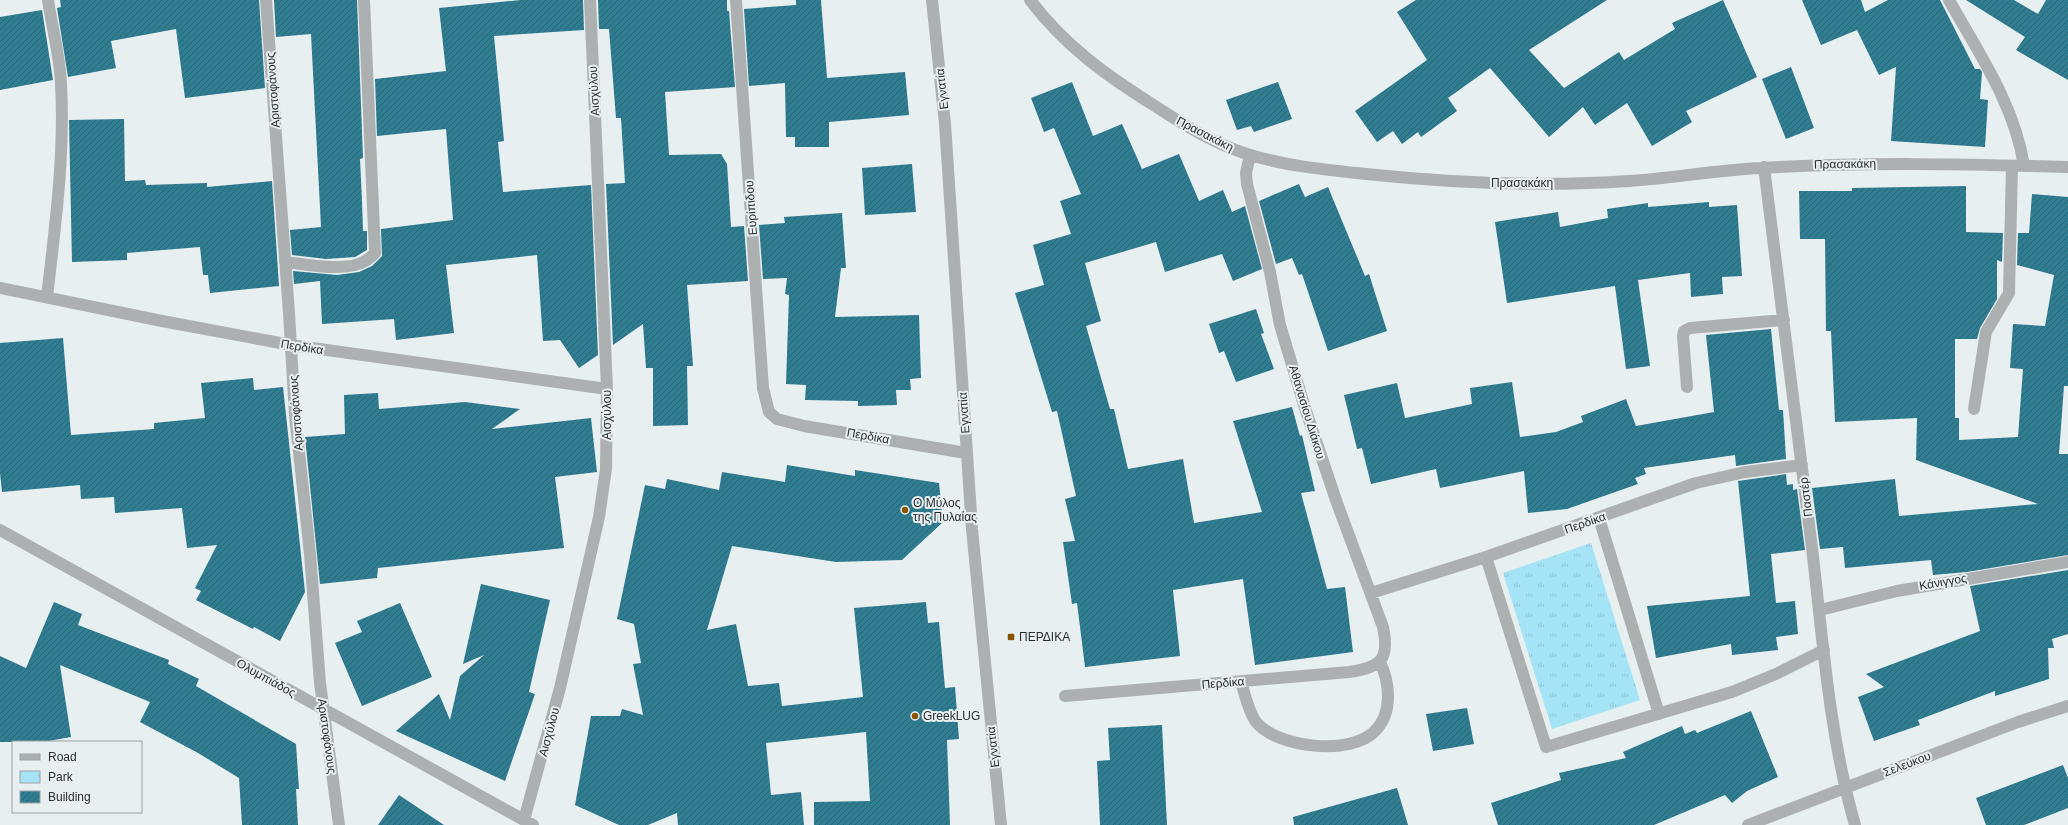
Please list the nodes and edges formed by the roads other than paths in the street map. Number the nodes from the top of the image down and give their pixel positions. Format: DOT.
graph roads {
  1 [pos="48,0"];
  2 [pos="266,0"];
  3 [pos="364,0"];
  4 [pos="590,0"];
  5 [pos="736,0"];
  6 [pos="932,0"];
  7 [pos="1030,0"];
  8 [pos="1949,0"];
  9 [pos="1250,155"];
  10 [pos="2018,166"];
  11 [pos="1764,167"];
  12 [pos="2068,167"];
  13 [pos="285,262"];
  14 [pos="0,288"];
  15 [pos="47,297"];
  16 [pos="1784,320"];
  17 [pos="291,345"];
  18 [pos="1687,387"];
  19 [pos="607,389"];
  20 [pos="1974,409"];
  21 [pos="771,415"];
  22 [pos="966,453"];
  23 [pos="1802,465"];
  24 [pos="1599,518"];
  25 [pos="0,530"];
  26 [pos="1486,557"];
  27 [pos="2068,562"];
  28 [pos="1371,593"];
  29 [pos="1820,610"];
  30 [pos="1824,650"];
  31 [pos="1380,662"];
  32 [pos="1241,682"];
  33 [pos="1065,696"];
  34 [pos="2068,706"];
  35 [pos="323,710"];
  36 [pos="1659,714"];
  37 [pos="1844,788"];
  38 [pos="529,823"];
  39 [pos="339,825"];
  40 [pos="1001,825"];
  41 [pos="1748,825"];
  42 [pos="1855,825"];
  1 -- 15 [label="street"];
  2 -- 13 [label="street, Αριστοφάνους"];
  3 -- 13 [label="street"];
  4 -- 19 [label="street, Αισχύλου"];
  5 -- 21 [label="street, Ευρίπιδου"];
  6 -- 22 [label="street, Εγνατία"];
  7 -- 9 [label="street, Πρασακάκη"];
  8 -- 10 [label="street"];
  9 -- 11 [label="street, Πρασακάκη"];
  9 -- 28 [label="street, Αθανασίου Διάκου"];
  10 -- 11 [label="street, Πρασακάκη"];
  10 -- 12 [label="street, Πρασακάκη"];
  10 -- 20 [label="street"];
  11 -- 16 [label="street, Παστέρ"];
  13 -- 17 [label="street, Αριστοφάνους"];
  14 -- 15 [label="street, Περδίκα"];
  15 -- 17 [label="street, Περδίκα"];
  16 -- 18 [label="street"];
  16 -- 23 [label="street, Παστέρ"];
  17 -- 19 [label="street, Περδίκα"];
  17 -- 35 [label="street, Αριστοφάνους"];
  19 -- 38 [label="street, Αισχύλου"];
  21 -- 22 [label="street, Περδίκα"];
  22 -- 40 [label="street, Εγνατία"];
  23 -- 24 [label="street, Περδίκα"];
  23 -- 29 [label="street, Παστέρ"];
  24 -- 26 [label="street, Περδίκα"];
  24 -- 36 [label="street"];
  25 -- 35 [label="street, Ολυμπιάδος"];
  26 -- 28 [label="street, Περδίκα"];
  26 -- 36 [label="street"];
  27 -- 29 [label="street, Κάνιγγος"];
  28 -- 31 [label="street, Αθανασίου Διάκου"];
  29 -- 30 [label="street, Παστέρ"];
  30 -- 36 [label="street"];
  30 -- 37 [label="street, Παστέρ"];
  31 -- 32 [label="street, Περδίκα"];
  31 -- 32 [label="street"];
  32 -- 33 [label="street, Περδίκα"];
  34 -- 37 [label="street, Σελεύκου"];
  35 -- 38 [label="street, Ολυμπιάδος"];
  35 -- 39 [label="street, Αριστοφάνους"];
  37 -- 41 [label="street, Σελεύκου"];
  37 -- 42 [label="street, Παστέρ"];
}
